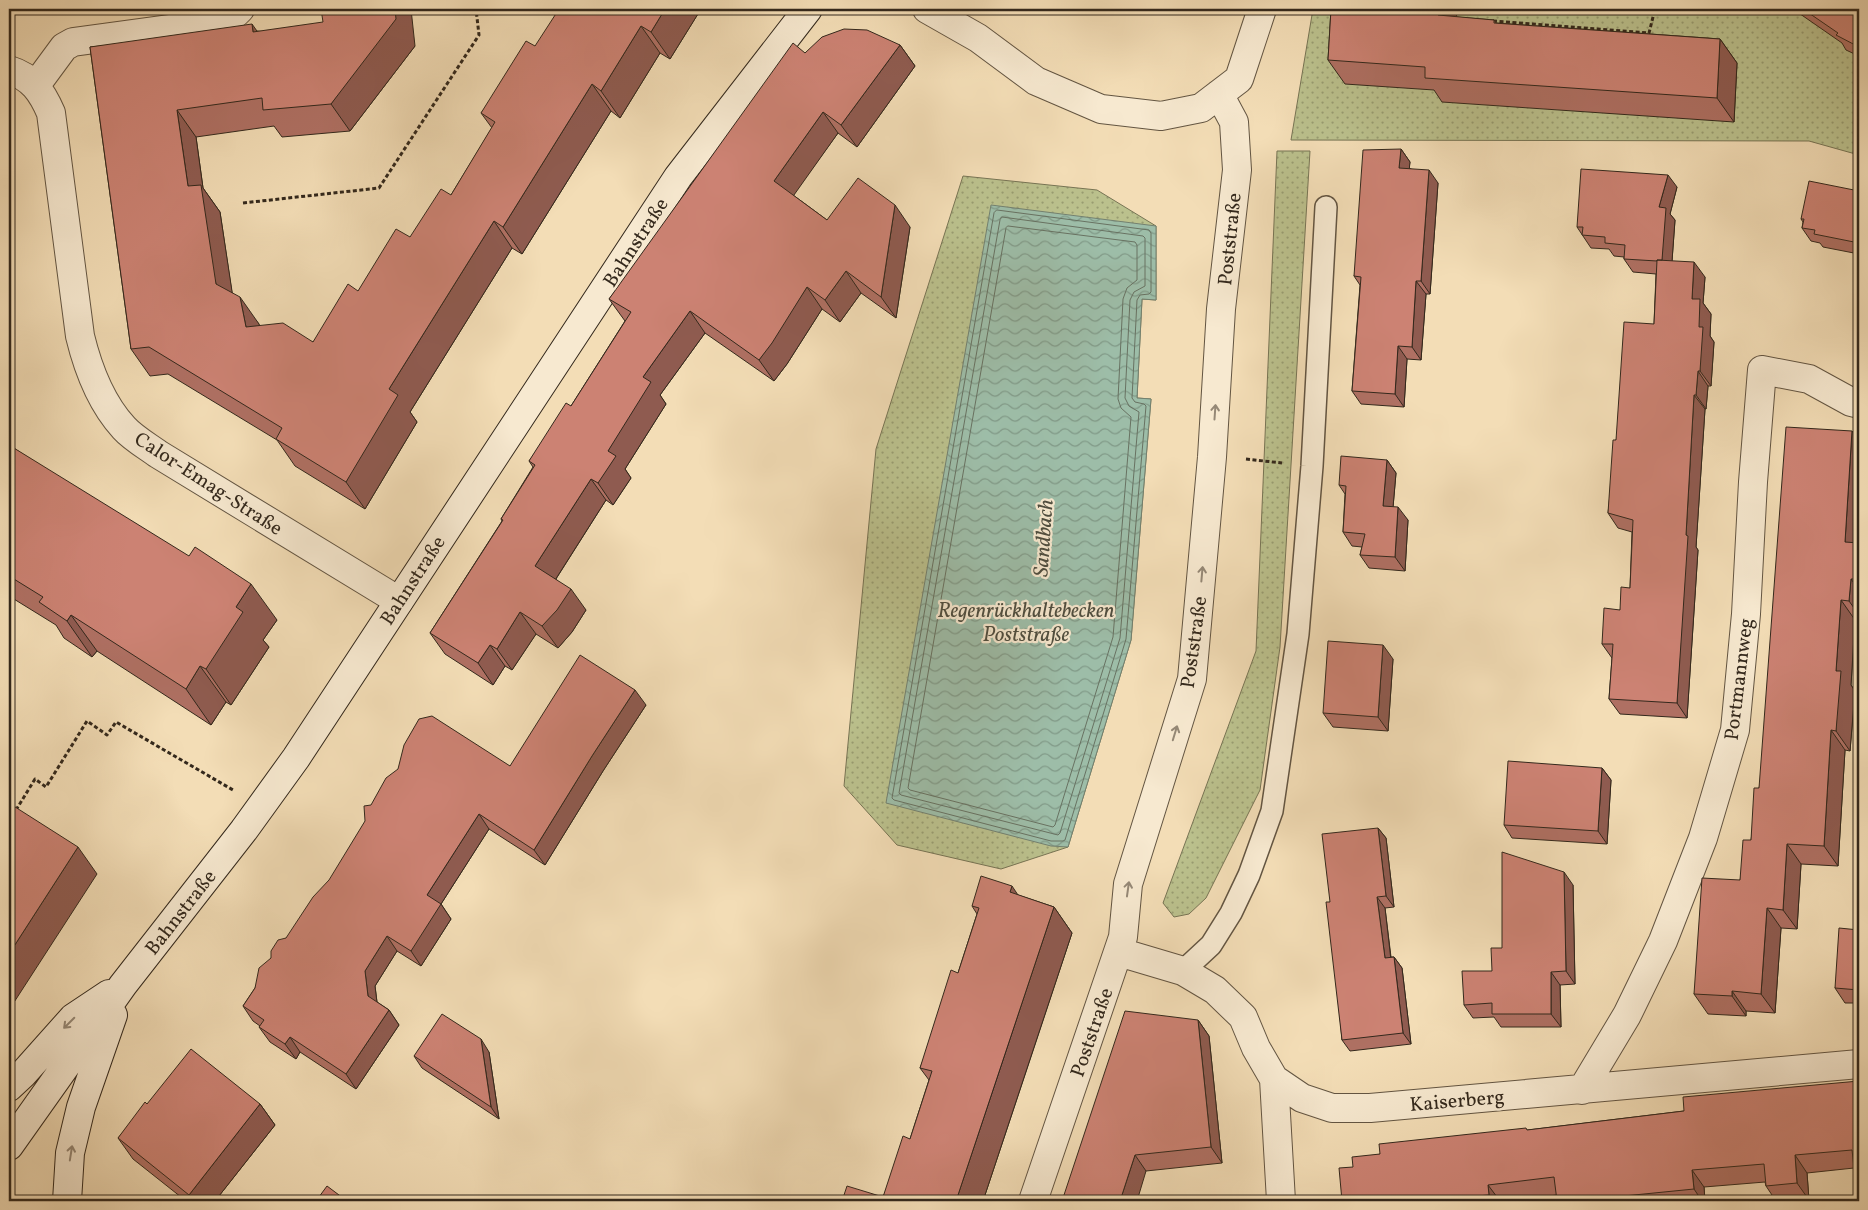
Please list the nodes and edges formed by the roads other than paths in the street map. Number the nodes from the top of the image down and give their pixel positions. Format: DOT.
graph roads {
  1 [pos="240,9"];
  2 [pos="808,9"];
  3 [pos="926,9"];
  4 [pos="1262,9"];
  5 [pos="9,70"];
  6 [pos="36,85"];
  7 [pos="1219,94"];
  8 [pos="1326,207"];
  9 [pos="1859,404"];
  10 [pos="398,601"];
  11 [pos="1121,944"];
  12 [pos="1183,971"];
  13 [pos="123,985"];
  14 [pos="1859,1064"];
  15 [pos="1274,1079"];
  16 [pos="9,1087"];
  17 [pos="1582,1090"];
  18 [pos="9,1146"];
  19 [pos="67,1201"];
  20 [pos="1033,1201"];
  21 [pos="1281,1201"];
  1 -- 6 [label="street"];
  2 -- 10 [label="street, Bahnstraße"];
  3 -- 7 [label="street"];
  4 -- 7 [label="street"];
  5 -- 6 [label="street, Calor-Emag-Straße"];
  6 -- 10 [label="street, Calor-Emag-Straße"];
  11 -- 7 [label="street, Poststraße, one-way"];
  8 -- 12 [label="lane"];
  9 -- 17 [label="street, Portmannweg"];
  10 -- 13 [label="street, Bahnstraße"];
  11 -- 12 [label="street, Kaiserberg"];
  11 -- 20 [label="street, Poststraße"];
  12 -- 15 [label="street, Kaiserberg"];
  13 -- 16 [label="street, one-way"];
  13 -- 18 [label="street, Bahnstraße"];
  19 -- 13 [label="street, one-way"];
  14 -- 17 [label="street, Kaiserberg"];
  15 -- 17 [label="street, Kaiserberg"];
  15 -- 21 [label="street"];
}
